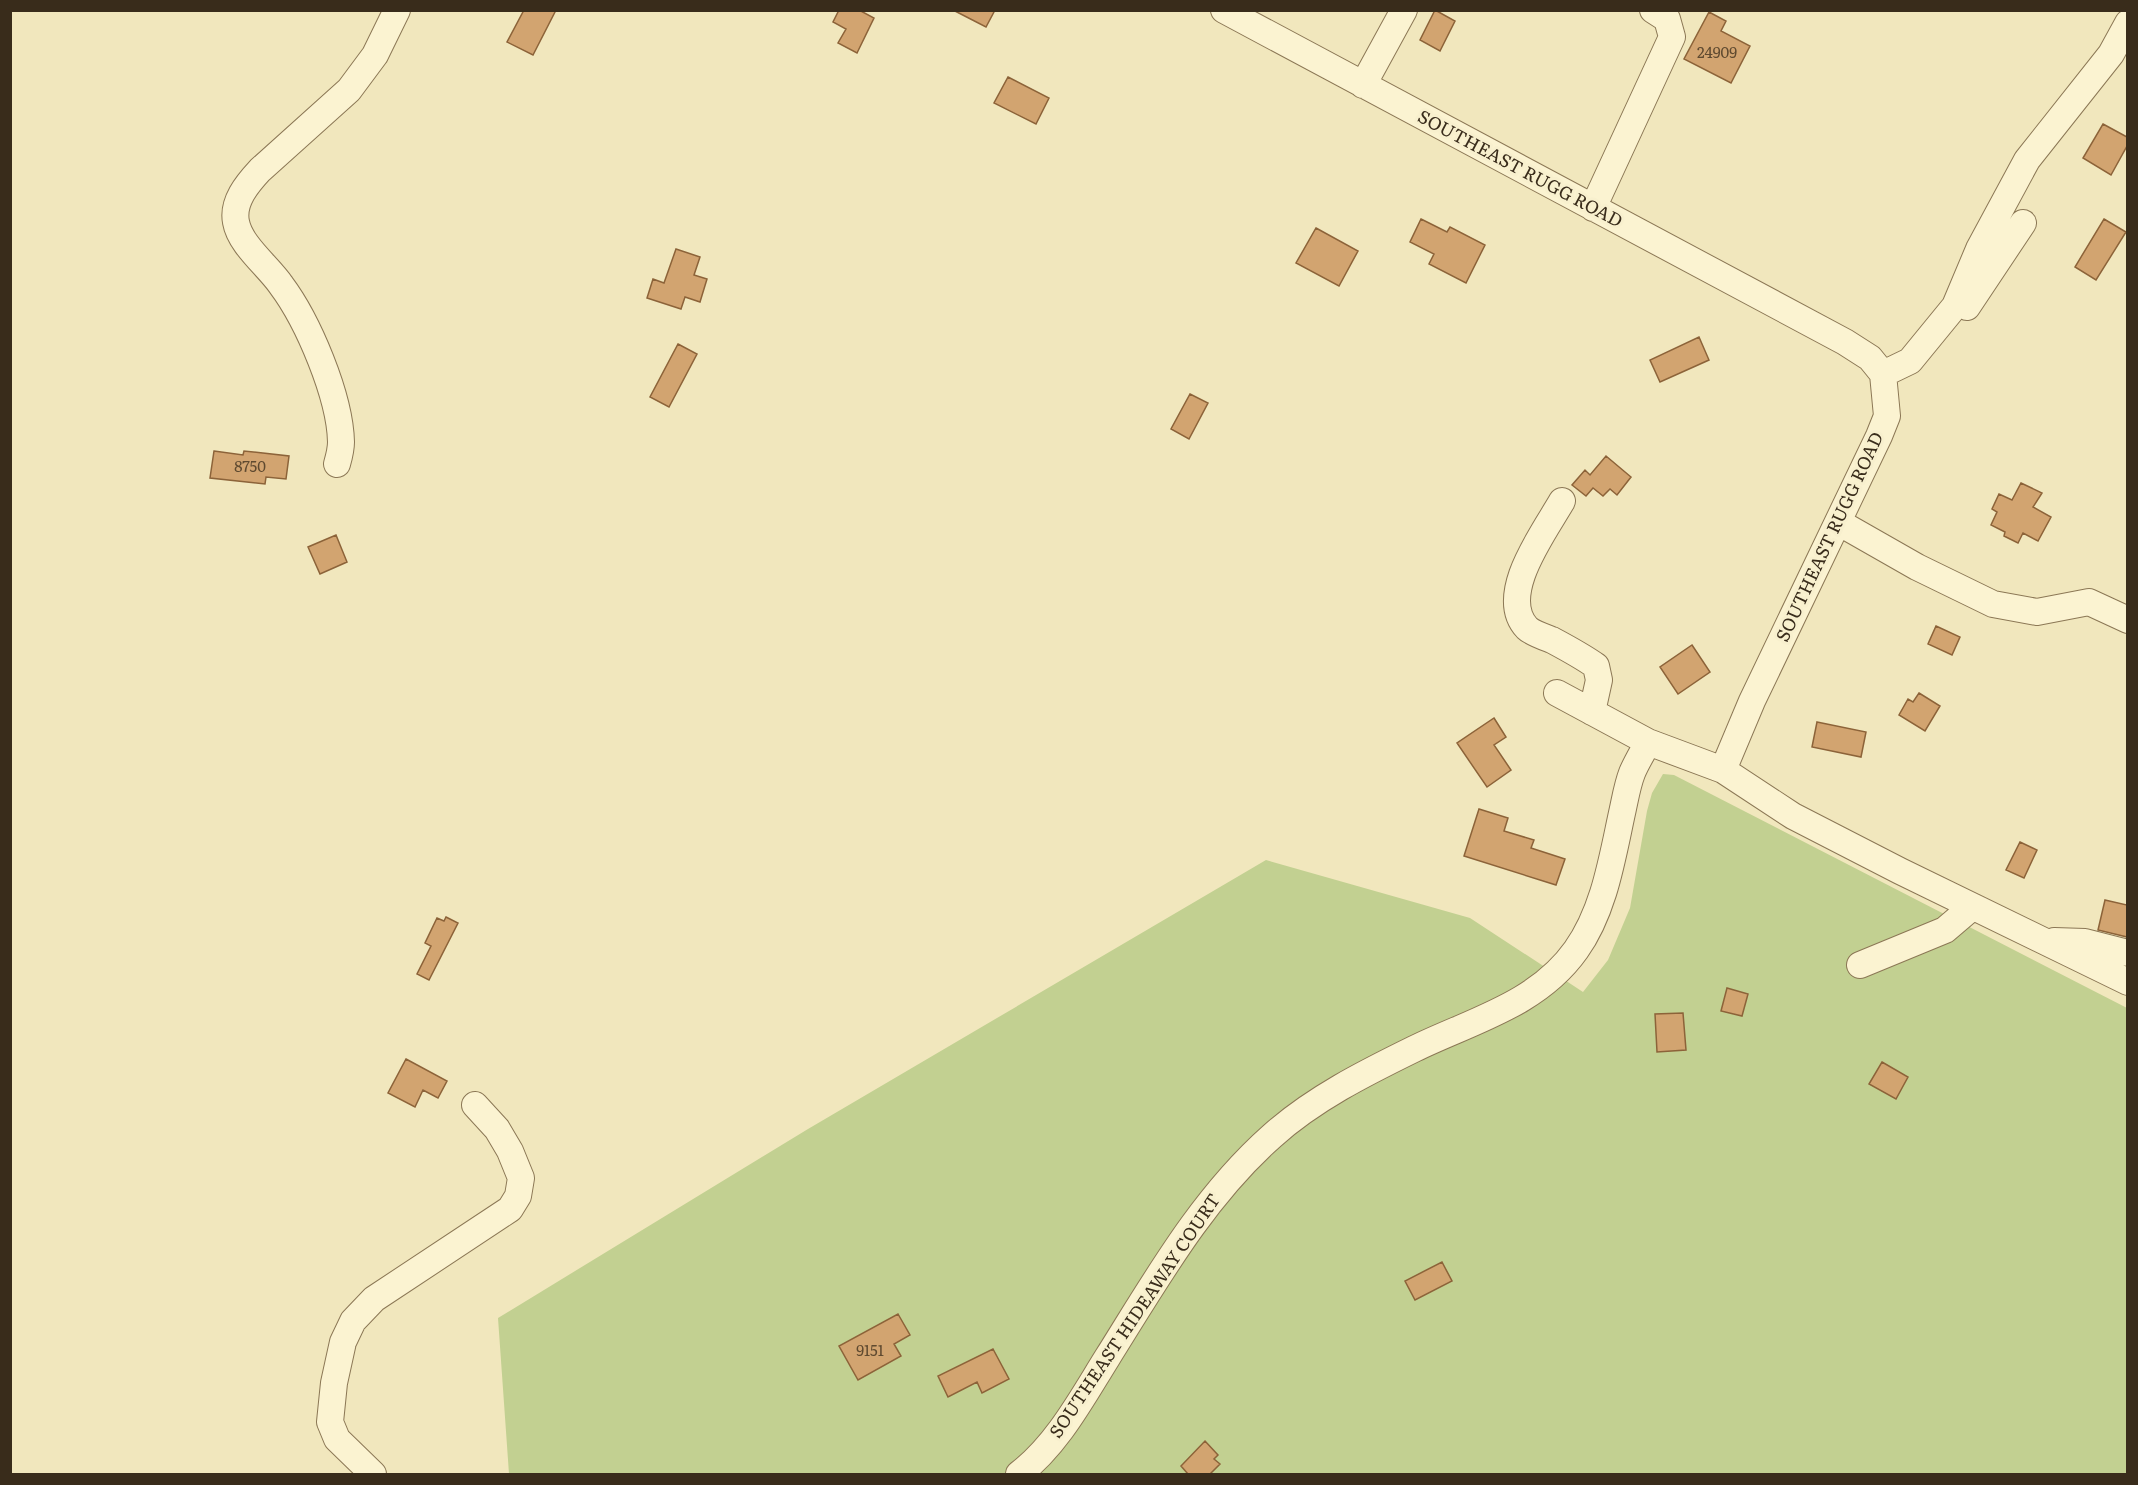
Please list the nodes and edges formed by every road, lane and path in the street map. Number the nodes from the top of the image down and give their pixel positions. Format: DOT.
graph roads {
  1 [pos="397,10"];
  2 [pos="1224,10"];
  3 [pos="1404,10"];
  4 [pos="1653,10"];
  5 [pos="2127,23"];
  6 [pos="1363,85"];
  7 [pos="1593,208"];
  8 [pos="2023,223"];
  9 [pos="1910,361"];
  10 [pos="1883,374"];
  11 [pos="337,464"];
  12 [pos="1562,501"];
  13 [pos="1838,522"];
  14 [pos="2127,620"];
  15 [pos="1557,693"];
  16 [pos="1592,712"];
  17 [pos="1648,742"];
  18 [pos="1723,770"];
  19 [pos="1972,907"];
  20 [pos="2043,941"];
  21 [pos="2127,953"];
  22 [pos="1860,964"];
  23 [pos="2127,982"];
  24 [pos="476,1105"];
  25 [pos="1027,1471"];
  26 [pos="373,1474"];
  1 -- 11 [label="street"];
  2 -- 6 [label="street, SOUTHEAST RUGG ROAD"];
  3 -- 6 [label="street"];
  4 -- 7 [label="street"];
  5 -- 9 [label="street"];
  6 -- 7 [label="street, SOUTHEAST RUGG ROAD"];
  7 -- 10 [label="street, SOUTHEAST RUGG ROAD"];
  8 -- 9 [label="street"];
  9 -- 10 [label="street"];
  10 -- 13 [label="street, SOUTHEAST RUGG ROAD"];
  12 -- 16 [label="street"];
  13 -- 14 [label="street"];
  13 -- 18 [label="street, SOUTHEAST RUGG ROAD"];
  15 -- 16 [label="street"];
  16 -- 17 [label="street"];
  17 -- 18 [label="street"];
  17 -- 25 [label="street, SOUTHEAST HIDEAWAY COURT"];
  18 -- 19 [label="street"];
  19 -- 20 [label="street"];
  19 -- 22 [label="street"];
  20 -- 21 [label="street"];
  20 -- 23 [label="street"];
  24 -- 26 [label="street"];
}
